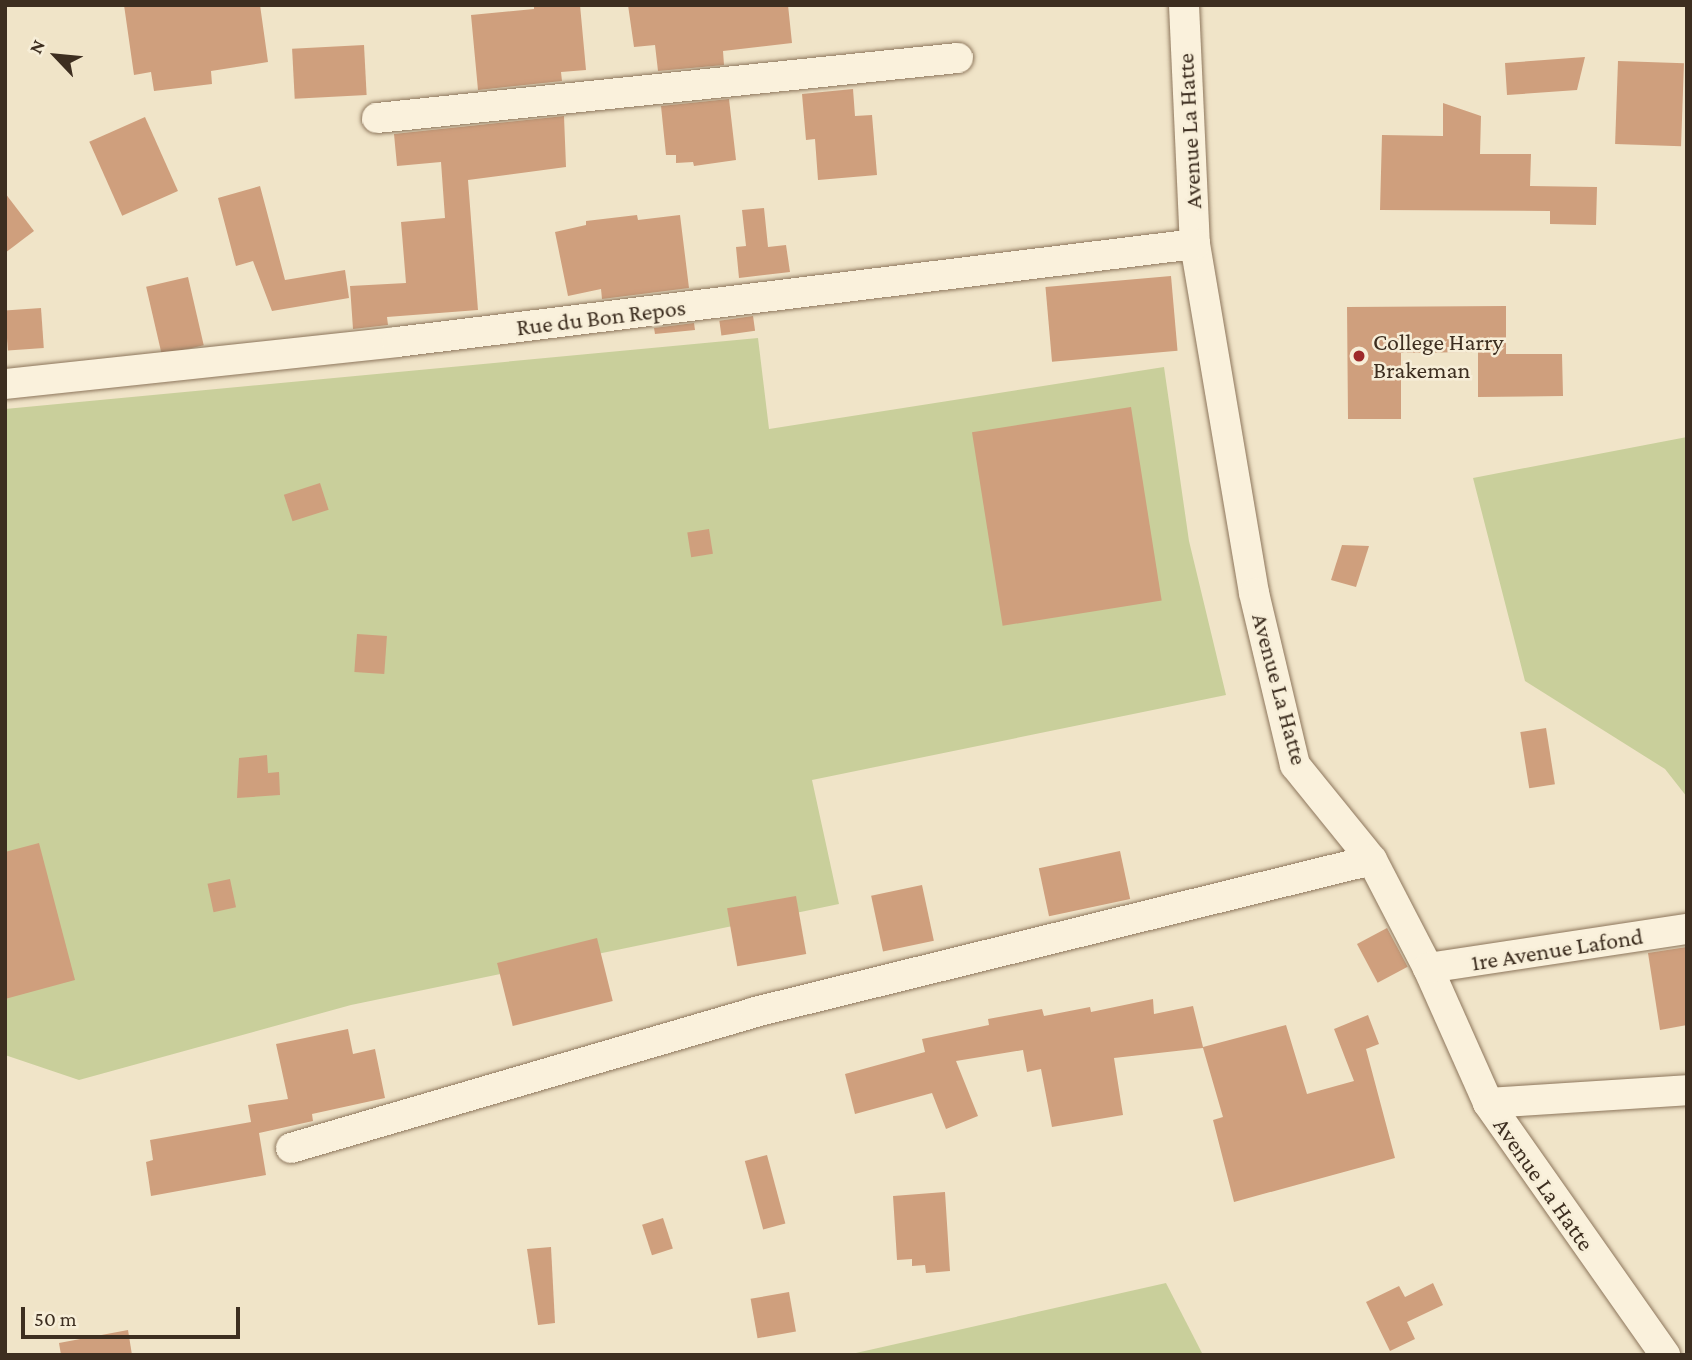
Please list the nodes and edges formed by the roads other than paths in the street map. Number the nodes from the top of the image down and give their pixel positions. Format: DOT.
graph roads {
  1 [pos="1184,5"];
  2 [pos="958,58"];
  3 [pos="377,118"];
  4 [pos="1195,244"];
  5 [pos="5,384"];
  6 [pos="1372,860"];
  7 [pos="1687,929"];
  8 [pos="1428,968"];
  9 [pos="1687,1090"];
  10 [pos="1488,1103"];
  11 [pos="291,1149"];
  12 [pos="1670,1350"];
  1 -- 4 [label="street, Avenue La Hatte"];
  2 -- 3 [label="street"];
  4 -- 5 [label="street, Rue du Bon Repos"];
  4 -- 6 [label="street, Avenue La Hatte"];
  6 -- 8 [label="street, Avenue La Hatte"];
  6 -- 11 [label="street"];
  7 -- 8 [label="street, 1re Avenue Lafond"];
  8 -- 10 [label="street, Avenue La Hatte"];
  9 -- 10 [label="street"];
  10 -- 12 [label="street, Avenue La Hatte"];
}
